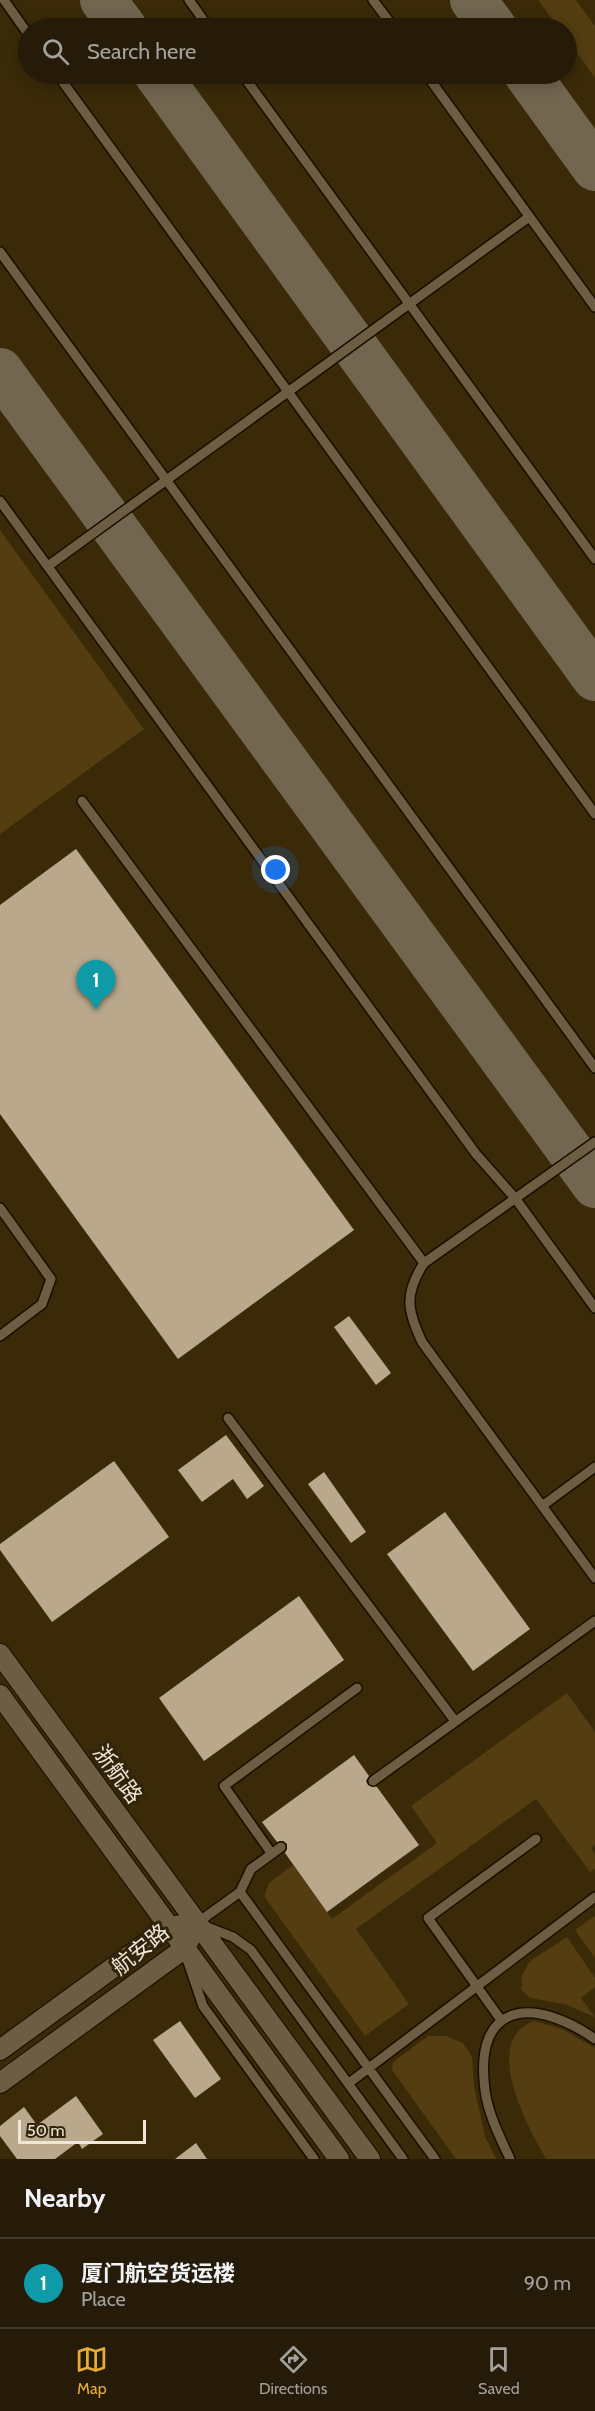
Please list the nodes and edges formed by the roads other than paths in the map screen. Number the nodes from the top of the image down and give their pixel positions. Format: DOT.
graph roads {
  1 [pos="4,0"];
  2 [pos="189,0"];
  3 [pos="373,0"];
  4 [pos="202,18"];
  5 [pos="386,18"];
  6 [pos="18,20"];
  7 [pos="64,84"];
  8 [pos="249,84"];
  9 [pos="433,84"];
  10 [pos="530,217"];
  11 [pos="0,252"];
  12 [pos="409,304"];
  13 [pos="595,307"];
  14 [pos="287,392"];
  15 [pos="167,480"];
  16 [pos="0,501"];
  17 [pos="595,559"];
  18 [pos="48,566"];
  19 [pos="82,801"];
  20 [pos="595,814"];
  21 [pos="595,1068"];
  22 [pos="595,1142"];
  23 [pos="515,1198"];
  24 [pos="0,1208"];
  25 [pos="424,1263"];
  26 [pos="595,1308"];
  27 [pos="0,1336"];
  28 [pos="228,1418"];
  29 [pos="595,1467"];
  30 [pos="542,1506"];
  31 [pos="595,1578"];
  32 [pos="595,1621"];
  33 [pos="0,1654"];
  34 [pos="357,1688"];
  35 [pos="0,1695"];
  36 [pos="455,1721"];
  37 [pos="373,1781"];
  38 [pos="536,1839"];
  39 [pos="281,1847"];
  40 [pos="272,1854"];
  41 [pos="240,1892"];
  42 [pos="595,1897"];
  43 [pos="197,1923"];
  44 [pos="169,1927"];
  45 [pos="185,1948"];
  46 [pos="477,1986"];
  47 [pos="501,2019"];
  48 [pos="595,2039"];
  49 [pos="0,2050"];
  50 [pos="368,2068"];
  51 [pos="0,2083"];
  52 [pos="349,2083"];
  53 [pos="314,2159"];
  54 [pos="339,2159"];
  55 [pos="370,2159"];
  56 [pos="403,2159"];
  57 [pos="435,2159"];
  58 [pos="510,2159"];
  1 -- 6 [label="lane"];
  2 -- 4 [label="lane"];
  3 -- 5 [label="lane"];
  7 -- 14 [label="lane"];
  8 -- 12 [label="lane"];
  9 -- 10 [label="lane"];
  10 -- 12 [label="lane"];
  10 -- 13 [label="lane"];
  11 -- 15 [label="lane"];
  12 -- 14 [label="lane"];
  12 -- 17 [label="lane"];
  14 -- 15 [label="lane"];
  14 -- 20 [label="lane"];
  15 -- 18 [label="lane"];
  15 -- 21 [label="lane"];
  16 -- 18 [label="lane"];
  18 -- 23 [label="lane"];
  19 -- 25 [label="lane"];
  22 -- 23 [label="lane"];
  23 -- 25 [label="lane"];
  23 -- 26 [label="lane"];
  24 -- 27 [label="lane"];
  25 -- 30 [label="lane"];
  28 -- 36 [label="lane"];
  29 -- 30 [label="lane"];
  30 -- 31 [label="lane"];
  32 -- 36 [label="lane"];
  33 -- 43 [label="street, 浙航路"];
  34 -- 40 [label="lane"];
  35 -- 44 [label="street"];
  36 -- 37 [label="lane"];
  38 -- 46 [label="lane"];
  39 -- 40 [label="lane"];
  40 -- 41 [label="lane"];
  41 -- 43 [label="lane"];
  41 -- 50 [label="lane"];
  42 -- 46 [label="lane"];
  43 -- 44 [label="street, 航安路"];
  43 -- 45 [label="street, 航安路"];
  43 -- 52 [label="lane"];
  43 -- 55 [label="street, 浙航路"];
  44 -- 45 [label="street"];
  44 -- 49 [label="street, 航安路"];
  45 -- 51 [label="street, 航安路"];
  45 -- 53 [label="lane"];
  45 -- 54 [label="street"];
  46 -- 47 [label="lane"];
  46 -- 50 [label="lane"];
  47 -- 48 [label="lane"];
  47 -- 58 [label="lane"];
  50 -- 52 [label="lane"];
  50 -- 57 [label="lane"];
  52 -- 56 [label="lane"];
}
